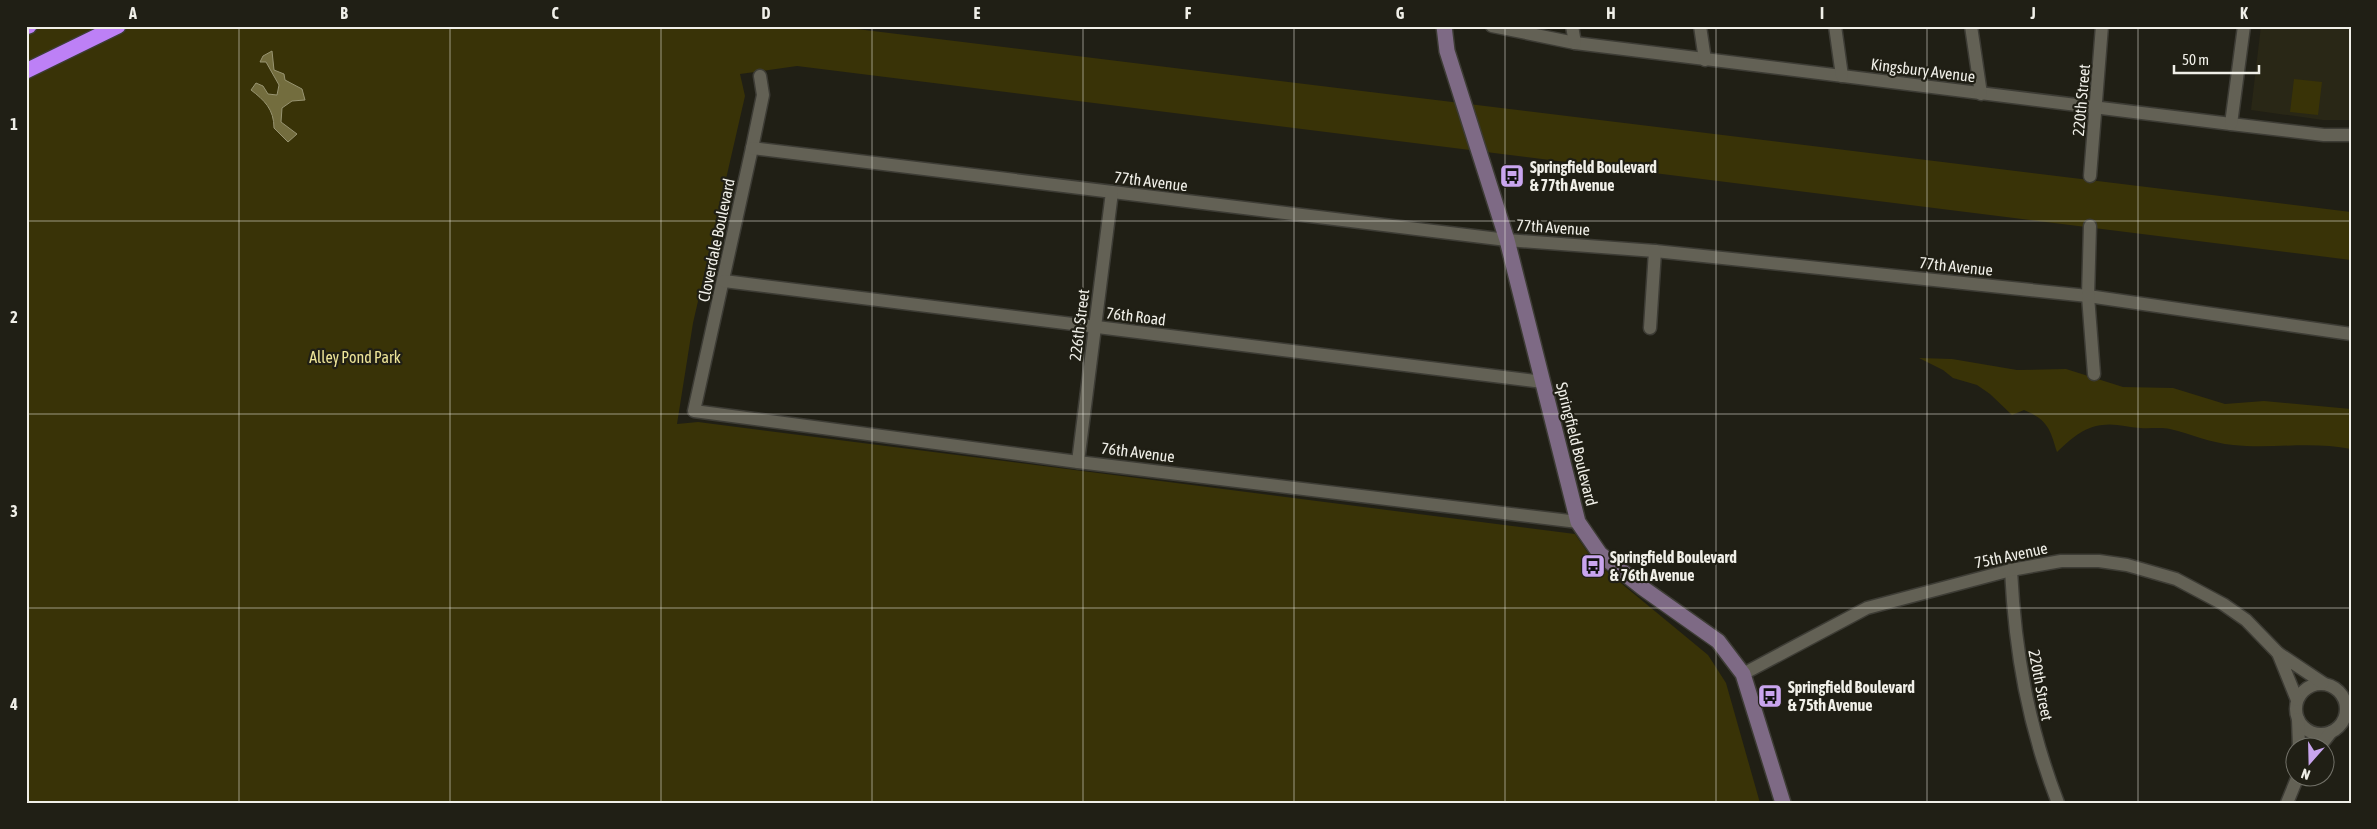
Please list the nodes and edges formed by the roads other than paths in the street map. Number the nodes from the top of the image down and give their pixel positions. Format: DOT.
graph roads {
  1 [pos="101,26"];
  2 [pos="118,26"];
  3 [pos="1444,26"];
  4 [pos="1492,26"];
  5 [pos="1572,26"];
  6 [pos="1700,26"];
  7 [pos="1835,26"];
  8 [pos="1971,26"];
  9 [pos="2102,26"];
  10 [pos="2244,26"];
  11 [pos="1575,44"];
  12 [pos="1705,60"];
  13 [pos="26,70"];
  14 [pos="760,76"];
  15 [pos="1842,76"];
  16 [pos="1982,94"];
  17 [pos="2097,108"];
  18 [pos="2231,124"];
  19 [pos="2351,135"];
  20 [pos="752,148"];
  21 [pos="2090,176"];
  22 [pos="1112,192"];
  23 [pos="2090,226"];
  24 [pos="1508,240"];
  25 [pos="1655,251"];
  26 [pos="724,281"];
  27 [pos="2088,296"];
  28 [pos="1095,327"];
  29 [pos="1650,328"];
  30 [pos="2351,334"];
  31 [pos="2094,374"];
  32 [pos="1544,382"];
  33 [pos="694,411"];
  34 [pos="1078,462"];
  35 [pos="1578,522"];
  36 [pos="2011,570"];
  37 [pos="2278,653"];
  38 [pos="1743,674"];
  39 [pos="2323,683"];
  40 [pos="2346,694"];
  41 [pos="2297,700"];
  42 [pos="2298,719"];
  43 [pos="2346,722"];
  44 [pos="2331,732"];
  45 [pos="2299,736"];
  46 [pos="2328,736"];
  47 [pos="2294,786"];
  48 [pos="1783,803"];
  49 [pos="2058,803"];
  50 [pos="2287,803"];
  1 -- 13 [label="highway"];
  2 -- 13 [label="highway"];
  3 -- 24 [label="main road, Springfield Boulevard"];
  4 -- 11 [label="street, Kingsbury Avenue"];
  5 -- 11 [label="street"];
  6 -- 12 [label="street"];
  7 -- 15 [label="street"];
  8 -- 16 [label="street"];
  9 -- 17 [label="street, 220th Street"];
  10 -- 18 [label="street"];
  11 -- 12 [label="street, Kingsbury Avenue"];
  12 -- 15 [label="street, Kingsbury Avenue"];
  14 -- 20 [label="street, Cloverdale Boulevard"];
  15 -- 16 [label="street, Kingsbury Avenue"];
  16 -- 17 [label="street, Kingsbury Avenue"];
  17 -- 18 [label="street, Kingsbury Avenue"];
  17 -- 21 [label="street, 220th Street"];
  18 -- 19 [label="street, Kingsbury Avenue"];
  20 -- 22 [label="street, 77th Avenue"];
  20 -- 26 [label="street, Cloverdale Boulevard"];
  22 -- 24 [label="street, 77th Avenue"];
  22 -- 28 [label="street, 226th Street"];
  23 -- 27 [label="street"];
  24 -- 25 [label="street, 77th Avenue"];
  24 -- 32 [label="main road, Springfield Boulevard"];
  25 -- 27 [label="street, 77th Avenue"];
  25 -- 29 [label="street"];
  26 -- 28 [label="street, 76th Road"];
  26 -- 33 [label="street, Cloverdale Boulevard"];
  27 -- 30 [label="street, 77th Avenue"];
  27 -- 31 [label="street"];
  28 -- 32 [label="street, 76th Road"];
  28 -- 34 [label="street, 226th Street"];
  32 -- 35 [label="main road, Springfield Boulevard"];
  33 -- 34 [label="street, 76th Avenue"];
  34 -- 35 [label="street, 76th Avenue"];
  35 -- 38 [label="main road, Springfield Boulevard"];
  36 -- 37 [label="street, 75th Avenue"];
  36 -- 38 [label="street, 75th Avenue"];
  36 -- 49 [label="street, 220th Street"];
  37 -- 39 [label="street, 75th Avenue"];
  37 -- 41 [label="street, 75th Avenue"];
  38 -- 48 [label="main road, Springfield Boulevard"];
  39 -- 40 [label="street"];
  39 -- 41 [label="street"];
  40 -- 43 [label="street"];
  41 -- 42 [label="street"];
  42 -- 44 [label="street"];
  42 -- 45 [label="street"];
  43 -- 44 [label="street"];
  44 -- 46 [label="street"];
  47 -- 50 [label="street"];
}
